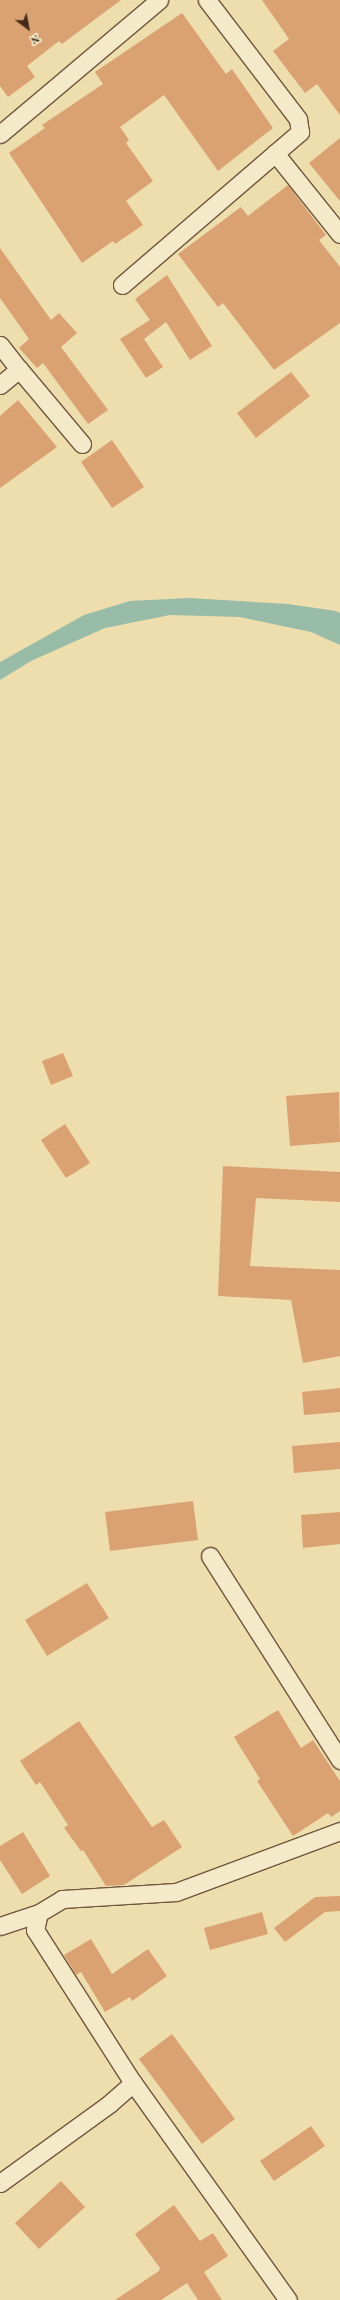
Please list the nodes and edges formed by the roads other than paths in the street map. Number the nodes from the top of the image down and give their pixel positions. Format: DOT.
graph roads {
  1 [pos="159,0"];
  2 [pos="207,0"];
  3 [pos="0,134"];
  4 [pos="275,153"];
  5 [pos="340,234"];
  6 [pos="122,285"];
  7 [pos="0,345"];
  8 [pos="19,369"];
  9 [pos="0,385"];
  10 [pos="82,444"];
  11 [pos="210,1556"];
  12 [pos="340,1760"];
  13 [pos="340,1831"];
  14 [pos="39,1913"];
  15 [pos="0,1926"];
  16 [pos="133,2083"];
  17 [pos="0,2183"];
  18 [pos="288,2300"];
  1 -- 3 [label="street"];
  2 -- 4 [label="street"];
  4 -- 5 [label="street"];
  4 -- 6 [label="street"];
  7 -- 8 [label="street"];
  8 -- 9 [label="street"];
  8 -- 10 [label="street"];
  11 -- 12 [label="street"];
  13 -- 14 [label="street"];
  14 -- 15 [label="street"];
  14 -- 16 [label="street"];
  16 -- 17 [label="street"];
  16 -- 18 [label="street"];
}
